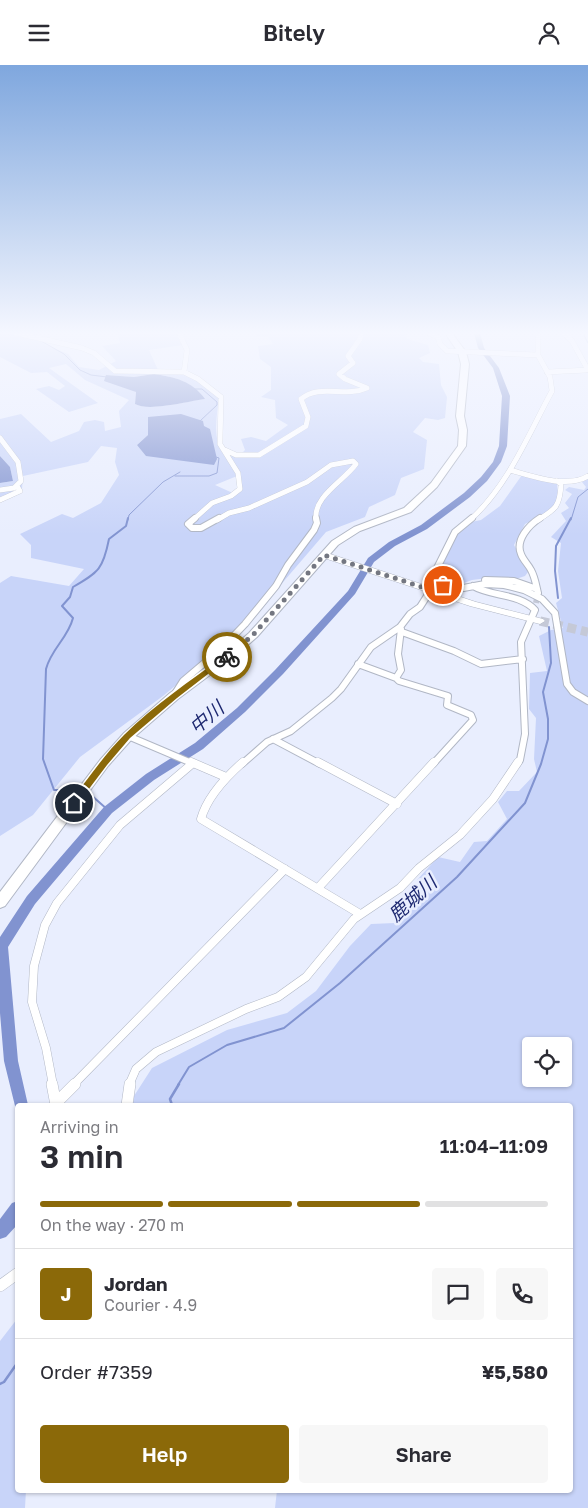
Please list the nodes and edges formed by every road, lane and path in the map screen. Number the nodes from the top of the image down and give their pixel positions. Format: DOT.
graph roads {
  1 [pos="221,400"];
  2 [pos="302,400"];
  3 [pos="462,400"];
  4 [pos="547,400"];
  5 [pos="0,439"];
  6 [pos="223,449"];
  7 [pos="510,470"];
  8 [pos="588,476"];
  9 [pos="557,481"];
  10 [pos="16,487"];
  11 [pos="0,490"];
  12 [pos="0,501"];
  13 [pos="324,555"];
  14 [pos="430,586"];
  15 [pos="473,586"];
  16 [pos="454,588"];
  17 [pos="480,591"];
  18 [pos="474,603"];
  19 [pos="536,620"];
  20 [pos="401,630"];
  21 [pos="523,659"];
  22 [pos="358,664"];
  23 [pos="396,678"];
  24 [pos="174,697"];
  25 [pos="588,701"];
  26 [pos="128,736"];
  27 [pos="273,739"];
  28 [pos="193,763"];
  29 [pos="226,777"];
  30 [pos="397,804"];
  31 [pos="285,869"];
  32 [pos="318,888"];
  33 [pos="0,902"];
  34 [pos="360,914"];
  35 [pos="56,1103"];
  36 [pos="57,1103"];
  37 [pos="127,1103"];
  38 [pos="15,1275"];
  39 [pos="0,1286"];
  1 -- 6 [label="street"];
  2 -- 6 [label="street"];
  3 -- 13 [label="highway"];
  4 -- 7 [label="street"];
  5 -- 10 [label="street"];
  6 -- 24 [label="street"];
  7 -- 9 [label="street"];
  7 -- 14 [label="street"];
  8 -- 9 [label="street"];
  9 -- 16 [label="street"];
  10 -- 11 [label="street"];
  10 -- 12 [label="street"];
  13 -- 14 [label="main road"];
  13 -- 24 [label="highway"];
  14 -- 16 [label="street"];
  14 -- 18 [label="main road"];
  14 -- 20 [label="street"];
  15 -- 16 [label="street"];
  15 -- 17 [label="street"];
  15 -- 25 [label="street"];
  17 -- 18 [label="street"];
  17 -- 19 [label="street"];
  18 -- 19 [label="main road"];
  19 -- 21 [label="street"];
  20 -- 21 [label="street"];
  20 -- 22 [label="street"];
  20 -- 23 [label="street"];
  21 -- 34 [label="street"];
  22 -- 23 [label="street"];
  22 -- 27 [label="street"];
  23 -- 30 [label="street"];
  24 -- 26 [label="highway"];
  26 -- 28 [label="street"];
  26 -- 33 [label="highway"];
  27 -- 29 [label="street"];
  27 -- 30 [label="street"];
  28 -- 29 [label="street"];
  28 -- 35 [label="street"];
  29 -- 31 [label="street"];
  30 -- 32 [label="street"];
  31 -- 32 [label="street"];
  31 -- 36 [label="street"];
  32 -- 34 [label="street"];
  34 -- 37 [label="street"];
  38 -- 39 [label="street"];
}
